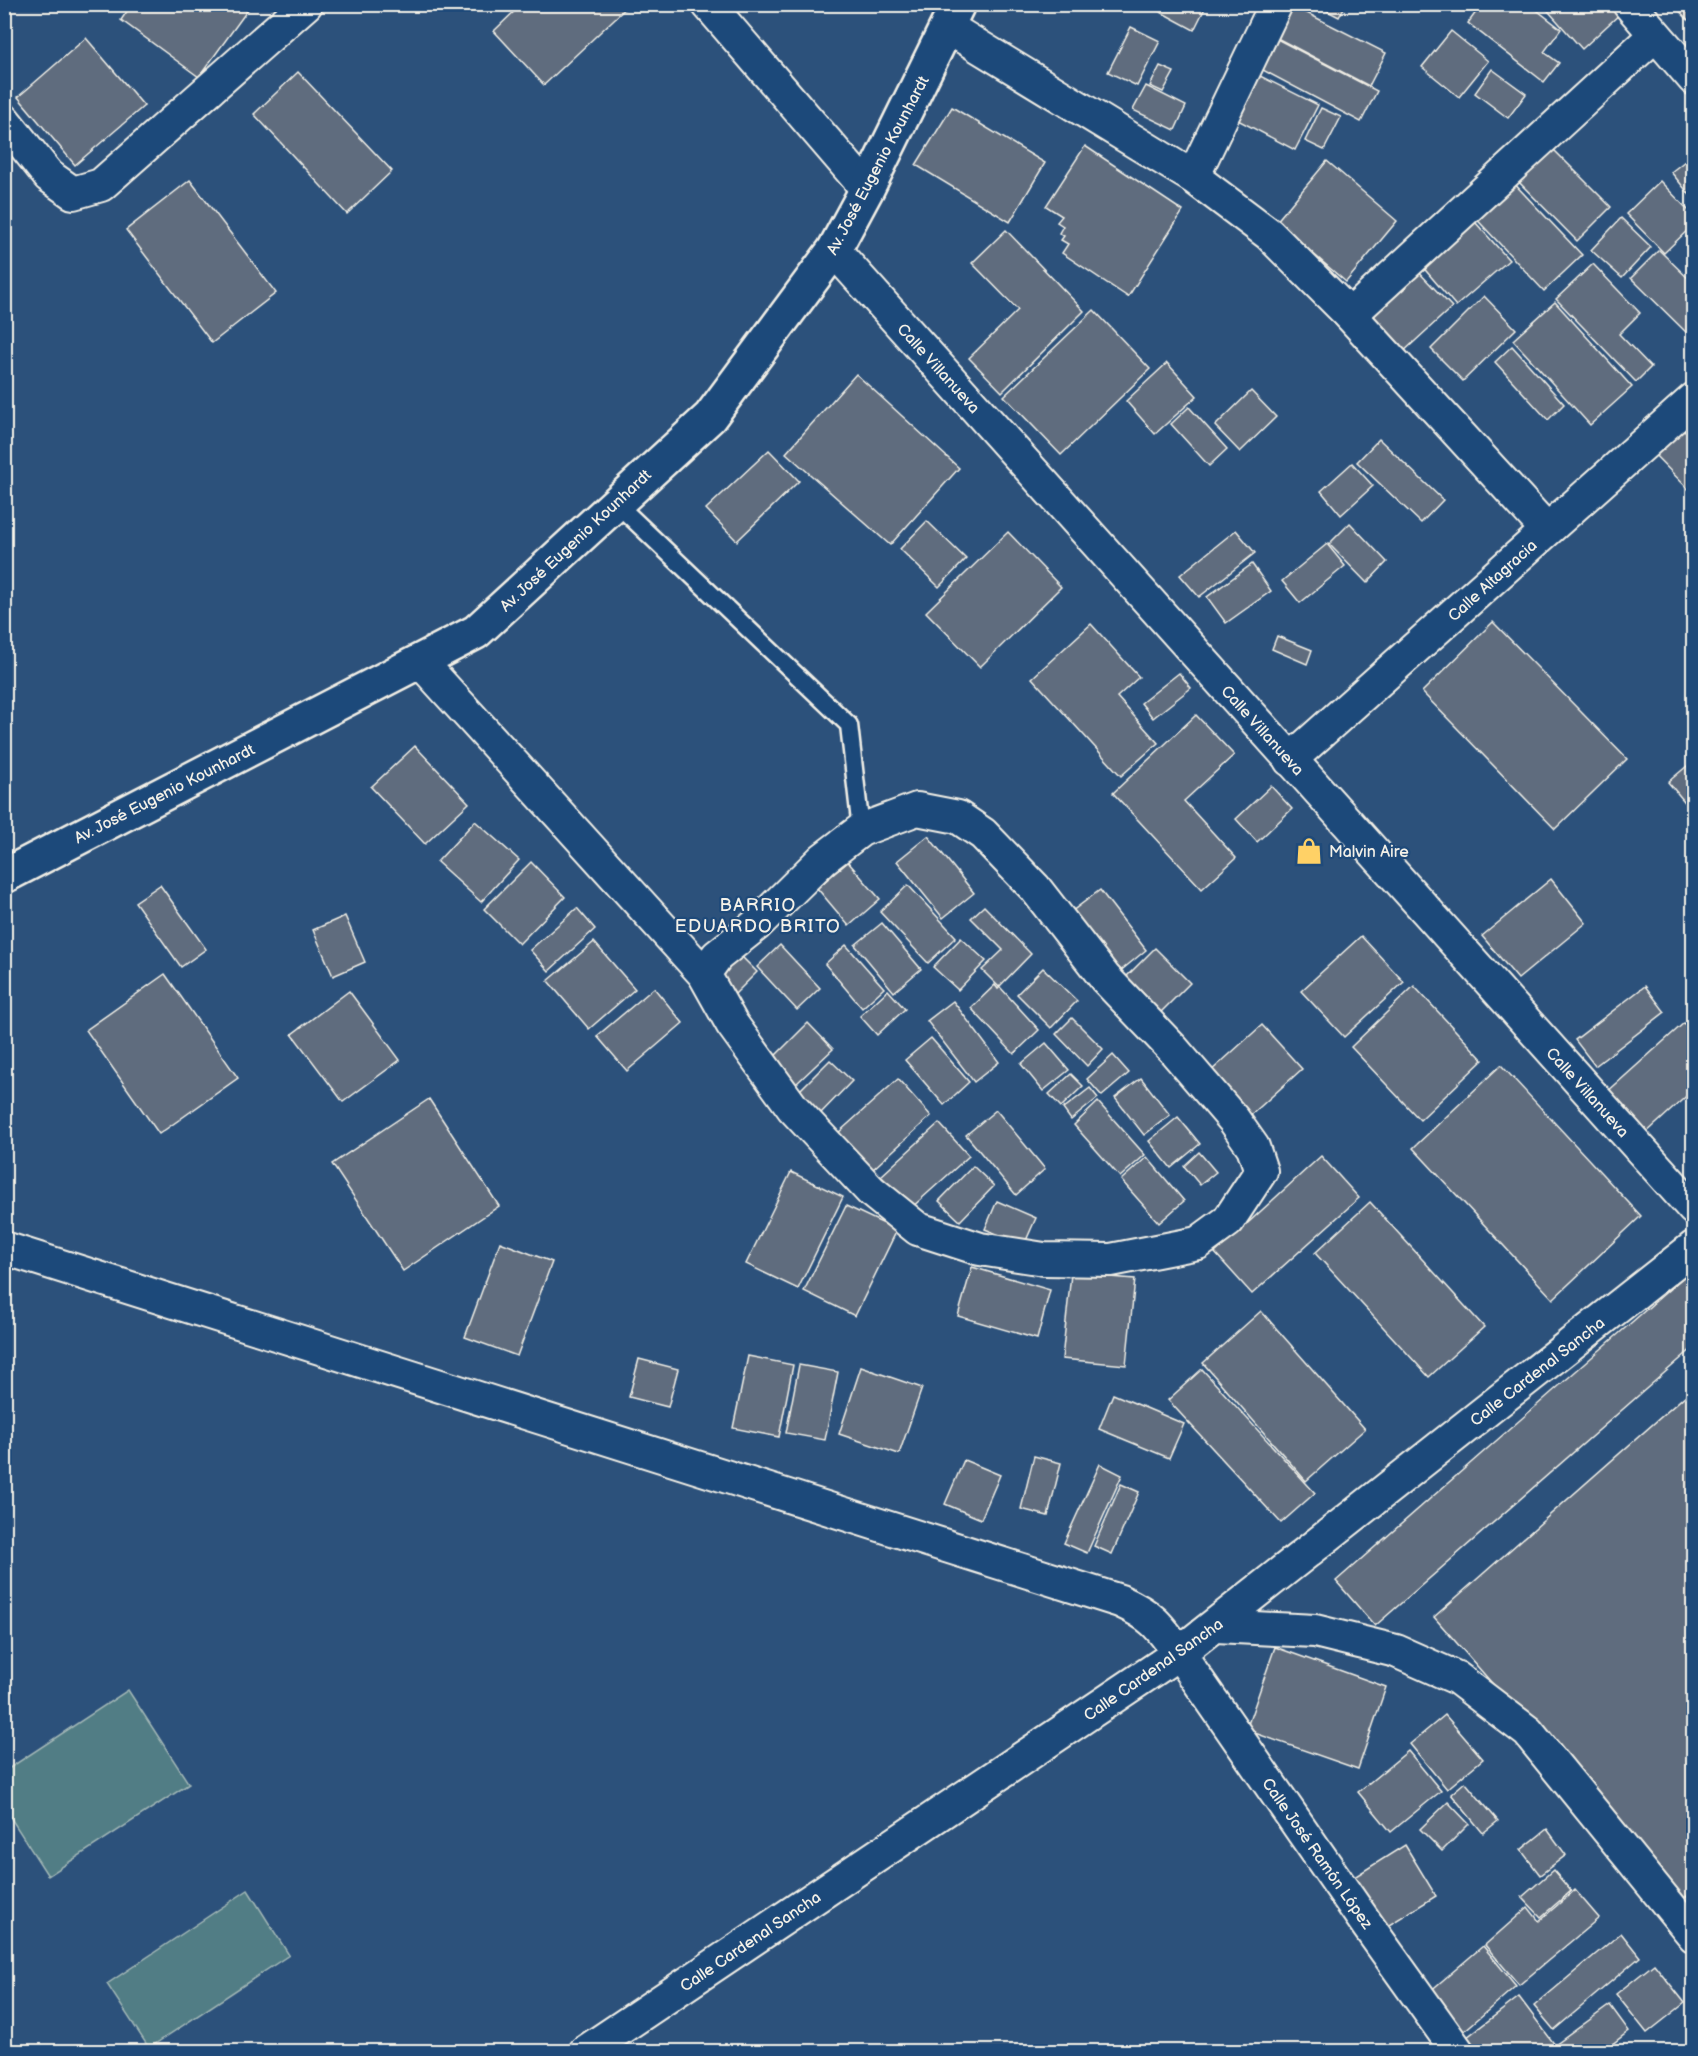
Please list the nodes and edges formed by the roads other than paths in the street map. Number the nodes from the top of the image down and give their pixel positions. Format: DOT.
graph roads {
  1 [pos="306,4"];
  2 [pos="708,4"];
  3 [pos="1276,4"];
  4 [pos="1629,4"];
  5 [pos="953,16"];
  6 [pos="1655,34"];
  7 [pos="1694,80"];
  8 [pos="4,120"];
  9 [pos="1193,177"];
  10 [pos="867,189"];
  11 [pos="834,250"];
  12 [pos="1350,315"];
  13 [pos="1694,399"];
  14 [pos="616,503"];
  15 [pos="1548,530"];
  16 [pos="420,661"];
  17 [pos="1290,760"];
  18 [pos="861,830"];
  19 [pos="4,876"];
  20 [pos="704,974"];
  21 [pos="1694,1209"];
  22 [pos="1694,1247"];
  23 [pos="4,1248"];
  24 [pos="1215,1626"];
  25 [pos="1179,1653"];
  26 [pos="1692,1932"];
  27 [pos="585,2052"];
  28 [pos="1458,2052"];
  1 -- 8 [label="street"];
  2 -- 10 [label="street"];
  3 -- 9 [label="street"];
  4 -- 6 [label="street"];
  5 -- 9 [label="street"];
  5 -- 10 [label="street, Av. José Eugenio Kounhardt"];
  6 -- 7 [label="street"];
  6 -- 12 [label="street"];
  9 -- 12 [label="street"];
  10 -- 11 [label="street, Av. José Eugenio Kounhardt"];
  11 -- 14 [label="street, Av. José Eugenio Kounhardt"];
  11 -- 17 [label="street, Calle Villanueva"];
  12 -- 15 [label="street"];
  13 -- 15 [label="street, Calle Altagracia"];
  14 -- 16 [label="street, Av. José Eugenio Kounhardt"];
  14 -- 18 [label="lane"];
  15 -- 17 [label="street, Calle Altagracia"];
  16 -- 19 [label="street, Av. José Eugenio Kounhardt"];
  16 -- 20 [label="street"];
  17 -- 21 [label="street, Calle Villanueva"];
  18 -- 20 [label="street"];
  18 -- 20 [label="street"];
  22 -- 24 [label="street, Calle Cardenal Sancha"];
  23 -- 25 [label="street, Calle José Ramón López"];
  24 -- 25 [label="street, Calle Cardenal Sancha"];
  24 -- 26 [label="street"];
  25 -- 27 [label="street, Calle Cardenal Sancha"];
  25 -- 28 [label="street, Calle José Ramón López"];
}
